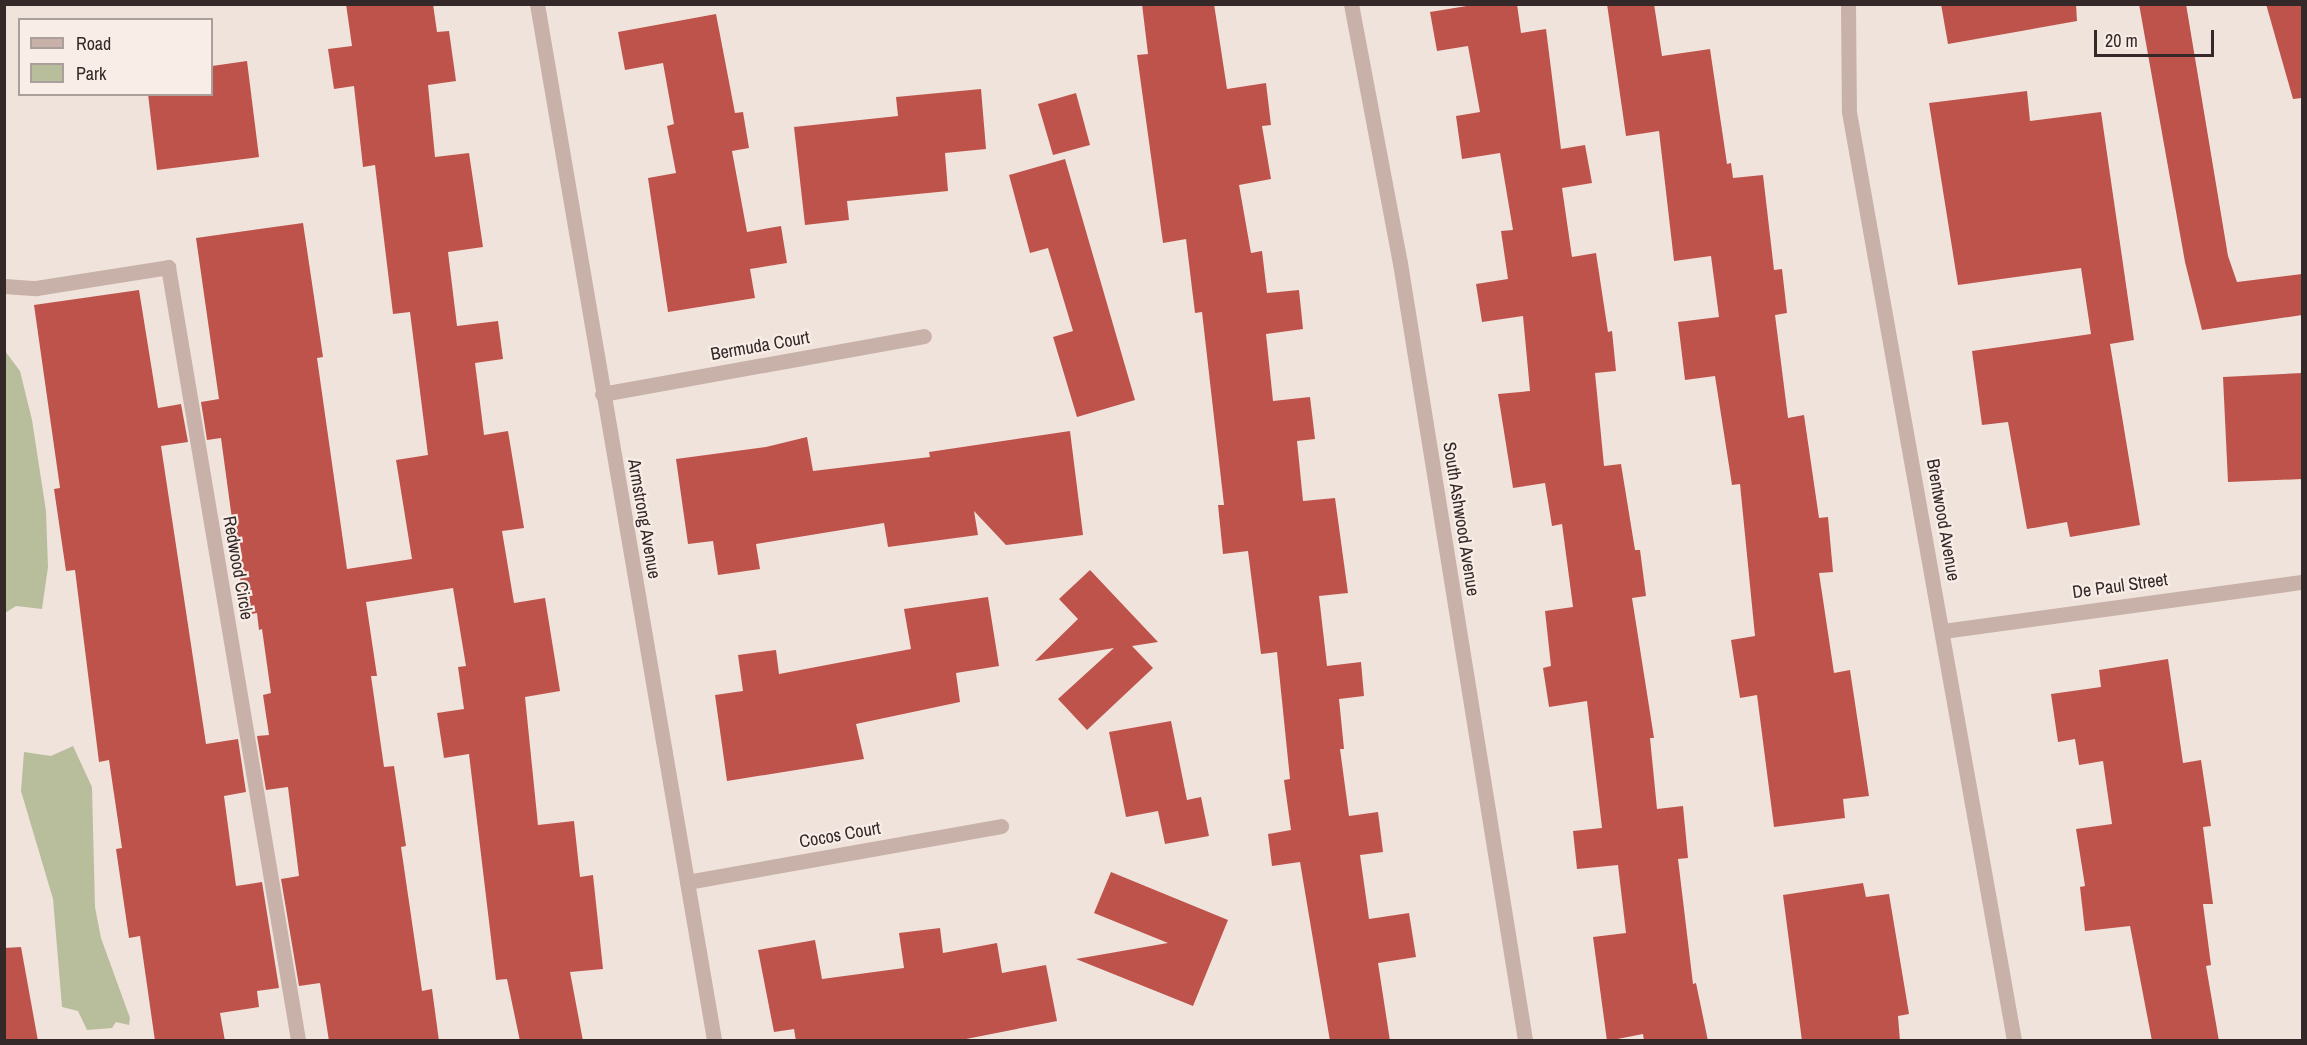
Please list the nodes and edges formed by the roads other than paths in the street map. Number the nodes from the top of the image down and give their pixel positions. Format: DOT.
graph roads {
  1 [pos="537,4"];
  2 [pos="1351,4"];
  3 [pos="1848,4"];
  4 [pos="4,286"];
  5 [pos="924,336"];
  6 [pos="602,394"];
  7 [pos="2302,582"];
  8 [pos="1943,631"];
  9 [pos="1001,826"];
  10 [pos="687,882"];
  11 [pos="298,1041"];
  12 [pos="714,1041"];
  13 [pos="1525,1041"];
  14 [pos="2014,1041"];
  1 -- 6 [label="street, Armstrong Avenue"];
  2 -- 13 [label="street, South Ashwood Avenue"];
  3 -- 8 [label="street, Brentwood Avenue"];
  4 -- 11 [label="street, Redwood Circle"];
  5 -- 6 [label="street, Bermuda Court"];
  6 -- 10 [label="street, Armstrong Avenue"];
  7 -- 8 [label="street, De Paul Street"];
  8 -- 14 [label="street, Brentwood Avenue"];
  9 -- 10 [label="street, Cocos Court"];
  10 -- 12 [label="street, Armstrong Avenue"];
}
